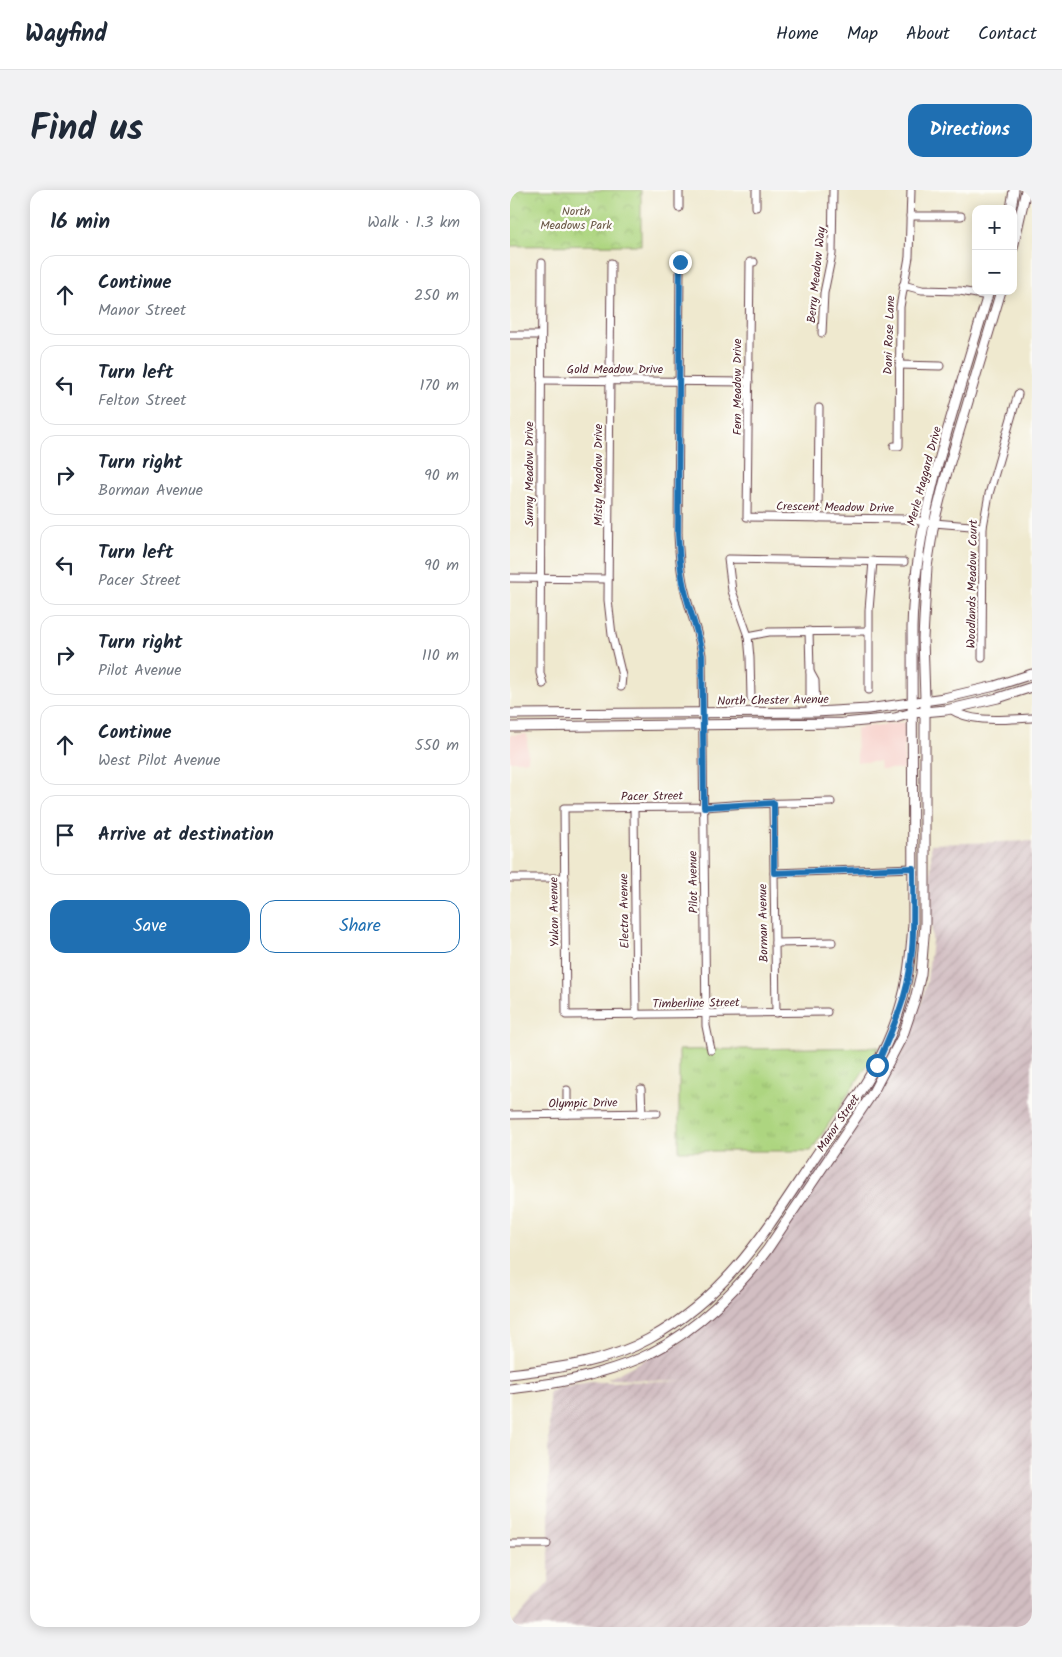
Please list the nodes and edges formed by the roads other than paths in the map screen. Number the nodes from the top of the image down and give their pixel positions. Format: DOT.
graph roads {
  1 [pos="679,190"];
  2 [pos="756,190"];
  3 [pos="833,190"];
  4 [pos="911,190"];
  5 [pos="1014,190"];
  6 [pos="1026,190"];
  7 [pos="1012,205"];
  8 [pos="756,207"];
  9 [pos="679,208"];
  10 [pos="910,216"];
  11 [pos="962,216"];
  12 [pos="1017,230"];
  13 [pos="611,262"];
  14 [pos="680,262"];
  15 [pos="754,262"];
  16 [pos="542,263"];
  17 [pos="903,285"];
  18 [pos="972,292"];
  19 [pos="989,295"];
  20 [pos="1000,295"];
  21 [pos="822,333"];
  22 [pos="510,335"];
  23 [pos="541,336"];
  24 [pos="899,365"];
  25 [pos="940,366"];
  26 [pos="541,380"];
  27 [pos="610,380"];
  28 [pos="679,381"];
  29 [pos="748,382"];
  30 [pos="1018,394"];
  31 [pos="819,408"];
  32 [pos="894,446"];
  33 [pos="747,517"];
  34 [pos="818,518"];
  35 [pos="924,522"];
  36 [pos="934,523"];
  37 [pos="983,527"];
  38 [pos="873,561"];
  39 [pos="904,562"];
  40 [pos="510,578"];
  41 [pos="539,578"];
  42 [pos="608,579"];
  43 [pos="868,630"];
  44 [pos="809,631"];
  45 [pos="748,636"];
  46 [pos="982,658"];
  47 [pos="1032,674"];
  48 [pos="543,684"];
  49 [pos="621,687"];
  50 [pos="1032,687"];
  51 [pos="869,690"];
  52 [pos="750,698"];
  53 [pos="925,699"];
  54 [pos="912,702"];
  55 [pos="950,709"];
  56 [pos="813,712"];
  57 [pos="925,712"];
  58 [pos="704,713"];
  59 [pos="912,713"];
  60 [pos="510,714"];
  61 [pos="1032,718"];
  62 [pos="704,725"];
  63 [pos="510,727"];
  64 [pos="831,802"];
  65 [pos="774,803"];
  66 [pos="704,807"];
  67 [pos="564,808"];
  68 [pos="634,808"];
  69 [pos="913,868"];
  70 [pos="774,873"];
  71 [pos="510,878"];
  72 [pos="565,878"];
  73 [pos="832,942"];
  74 [pos="775,943"];
  75 [pos="827,1012"];
  76 [pos="776,1013"];
  77 [pos="706,1014"];
  78 [pos="566,1015"];
  79 [pos="636,1015"];
  80 [pos="711,1050"];
  81 [pos="641,1089"];
  82 [pos="567,1090"];
  83 [pos="657,1113"];
  84 [pos="567,1114"];
  85 [pos="642,1114"];
  86 [pos="510,1115"];
  87 [pos="510,1374"];
  88 [pos="510,1389"];
  89 [pos="510,1544"];
  90 [pos="547,1544"];
  1 -- 9 [label="street"];
  2 -- 8 [label="street"];
  3 -- 21 [label="street, Berry Meadow Way"];
  4 -- 10 [label="street, Dani Rose Lane"];
  5 -- 7 [label="main road"];
  6 -- 12 [label="main road"];
  10 -- 11 [label="street"];
  10 -- 17 [label="street, Dani Rose Lane"];
  13 -- 27 [label="street, Misty Meadow Drive"];
  14 -- 28 [label="street, Pilot Avenue"];
  15 -- 29 [label="street, Fern Meadow Drive"];
  16 -- 23 [label="street, Sunny Meadow Drive"];
  17 -- 18 [label="street"];
  17 -- 24 [label="street, Dani Rose Lane"];
  19 -- 35 [label="main road, Merle Haggard Drive"];
  20 -- 36 [label="main road, Merle Haggard Drive"];
  22 -- 23 [label="street"];
  23 -- 26 [label="street, Sunny Meadow Drive"];
  24 -- 25 [label="street"];
  24 -- 32 [label="street, Dani Rose Lane"];
  26 -- 27 [label="street, Gold Meadow Drive"];
  26 -- 41 [label="street, Sunny Meadow Drive"];
  27 -- 28 [label="street, Gold Meadow Drive"];
  27 -- 42 [label="street, Misty Meadow Drive"];
  28 -- 29 [label="street, Gold Meadow Drive"];
  28 -- 58 [label="street, Pilot Avenue"];
  29 -- 33 [label="street, Fern Meadow Drive"];
  30 -- 37 [label="street, Woodlands Meadow Court"];
  31 -- 34 [label="street"];
  33 -- 34 [label="street, Crescent Meadow Drive"];
  34 -- 35 [label="street, Crescent Meadow Drive"];
  35 -- 36 [label="street, Crescent Meadow Drive"];
  35 -- 54 [label="main road, Merle Haggard Drive"];
  36 -- 37 [label="street, Crescent Meadow Drive"];
  36 -- 53 [label="main road, Merle Haggard Drive"];
  37 -- 46 [label="street, Woodlands Meadow Court"];
  38 -- 39 [label="street"];
  38 -- 43 [label="street"];
  38 -- 45 [label="street"];
  40 -- 41 [label="street"];
  41 -- 42 [label="street"];
  41 -- 48 [label="street, Sunny Meadow Drive"];
  42 -- 49 [label="street, Misty Meadow Drive"];
  43 -- 44 [label="street"];
  43 -- 51 [label="street"];
  44 -- 45 [label="street"];
  44 -- 56 [label="street"];
  45 -- 52 [label="street"];
  47 -- 53 [label="main road, North Chester Avenue"];
  50 -- 55 [label="main road, North Chester Avenue"];
  53 -- 54 [label="main road, North Chester Avenue"];
  53 -- 57 [label="main road, Manor Street"];
  54 -- 56 [label="main road, North Chester Avenue"];
  54 -- 59 [label="main road, Manor Street"];
  55 -- 57 [label="main road, North Chester Avenue"];
  55 -- 61 [label="street"];
  56 -- 58 [label="main road, North Chester Avenue"];
  57 -- 59 [label="main road, North Chester Avenue"];
  57 -- 88 [label="main road, Manor Street"];
  58 -- 60 [label="main road, North Chester Avenue"];
  58 -- 62 [label="street, Pilot Avenue"];
  59 -- 62 [label="main road, North Chester Avenue"];
  59 -- 69 [label="main road, Manor Street"];
  62 -- 63 [label="main road, North Chester Avenue"];
  62 -- 66 [label="street, Pilot Avenue"];
  64 -- 65 [label="street, Pacer Street"];
  65 -- 66 [label="street, Pacer Street"];
  65 -- 70 [label="street, Borman Avenue"];
  66 -- 68 [label="street, Pacer Street"];
  66 -- 77 [label="street, Pilot Avenue"];
  67 -- 68 [label="street, Pacer Street"];
  67 -- 72 [label="street, Yukon Avenue"];
  68 -- 79 [label="street, Electra Avenue"];
  69 -- 70 [label="street"];
  69 -- 87 [label="main road, Manor Street"];
  70 -- 74 [label="street, Borman Avenue"];
  71 -- 72 [label="street"];
  72 -- 78 [label="street, Yukon Avenue"];
  73 -- 74 [label="street"];
  74 -- 76 [label="street, Borman Avenue"];
  75 -- 76 [label="street, Timberline Street"];
  76 -- 77 [label="street, Timberline Street"];
  77 -- 79 [label="street, Timberline Street"];
  77 -- 80 [label="street, Pilot Avenue"];
  78 -- 79 [label="street, Timberline Street"];
  81 -- 85 [label="street"];
  82 -- 84 [label="street"];
  83 -- 85 [label="street, Olympic Drive"];
  84 -- 85 [label="street, Olympic Drive"];
  84 -- 86 [label="street, Olympic Drive"];
  89 -- 90 [label="street"];
}
